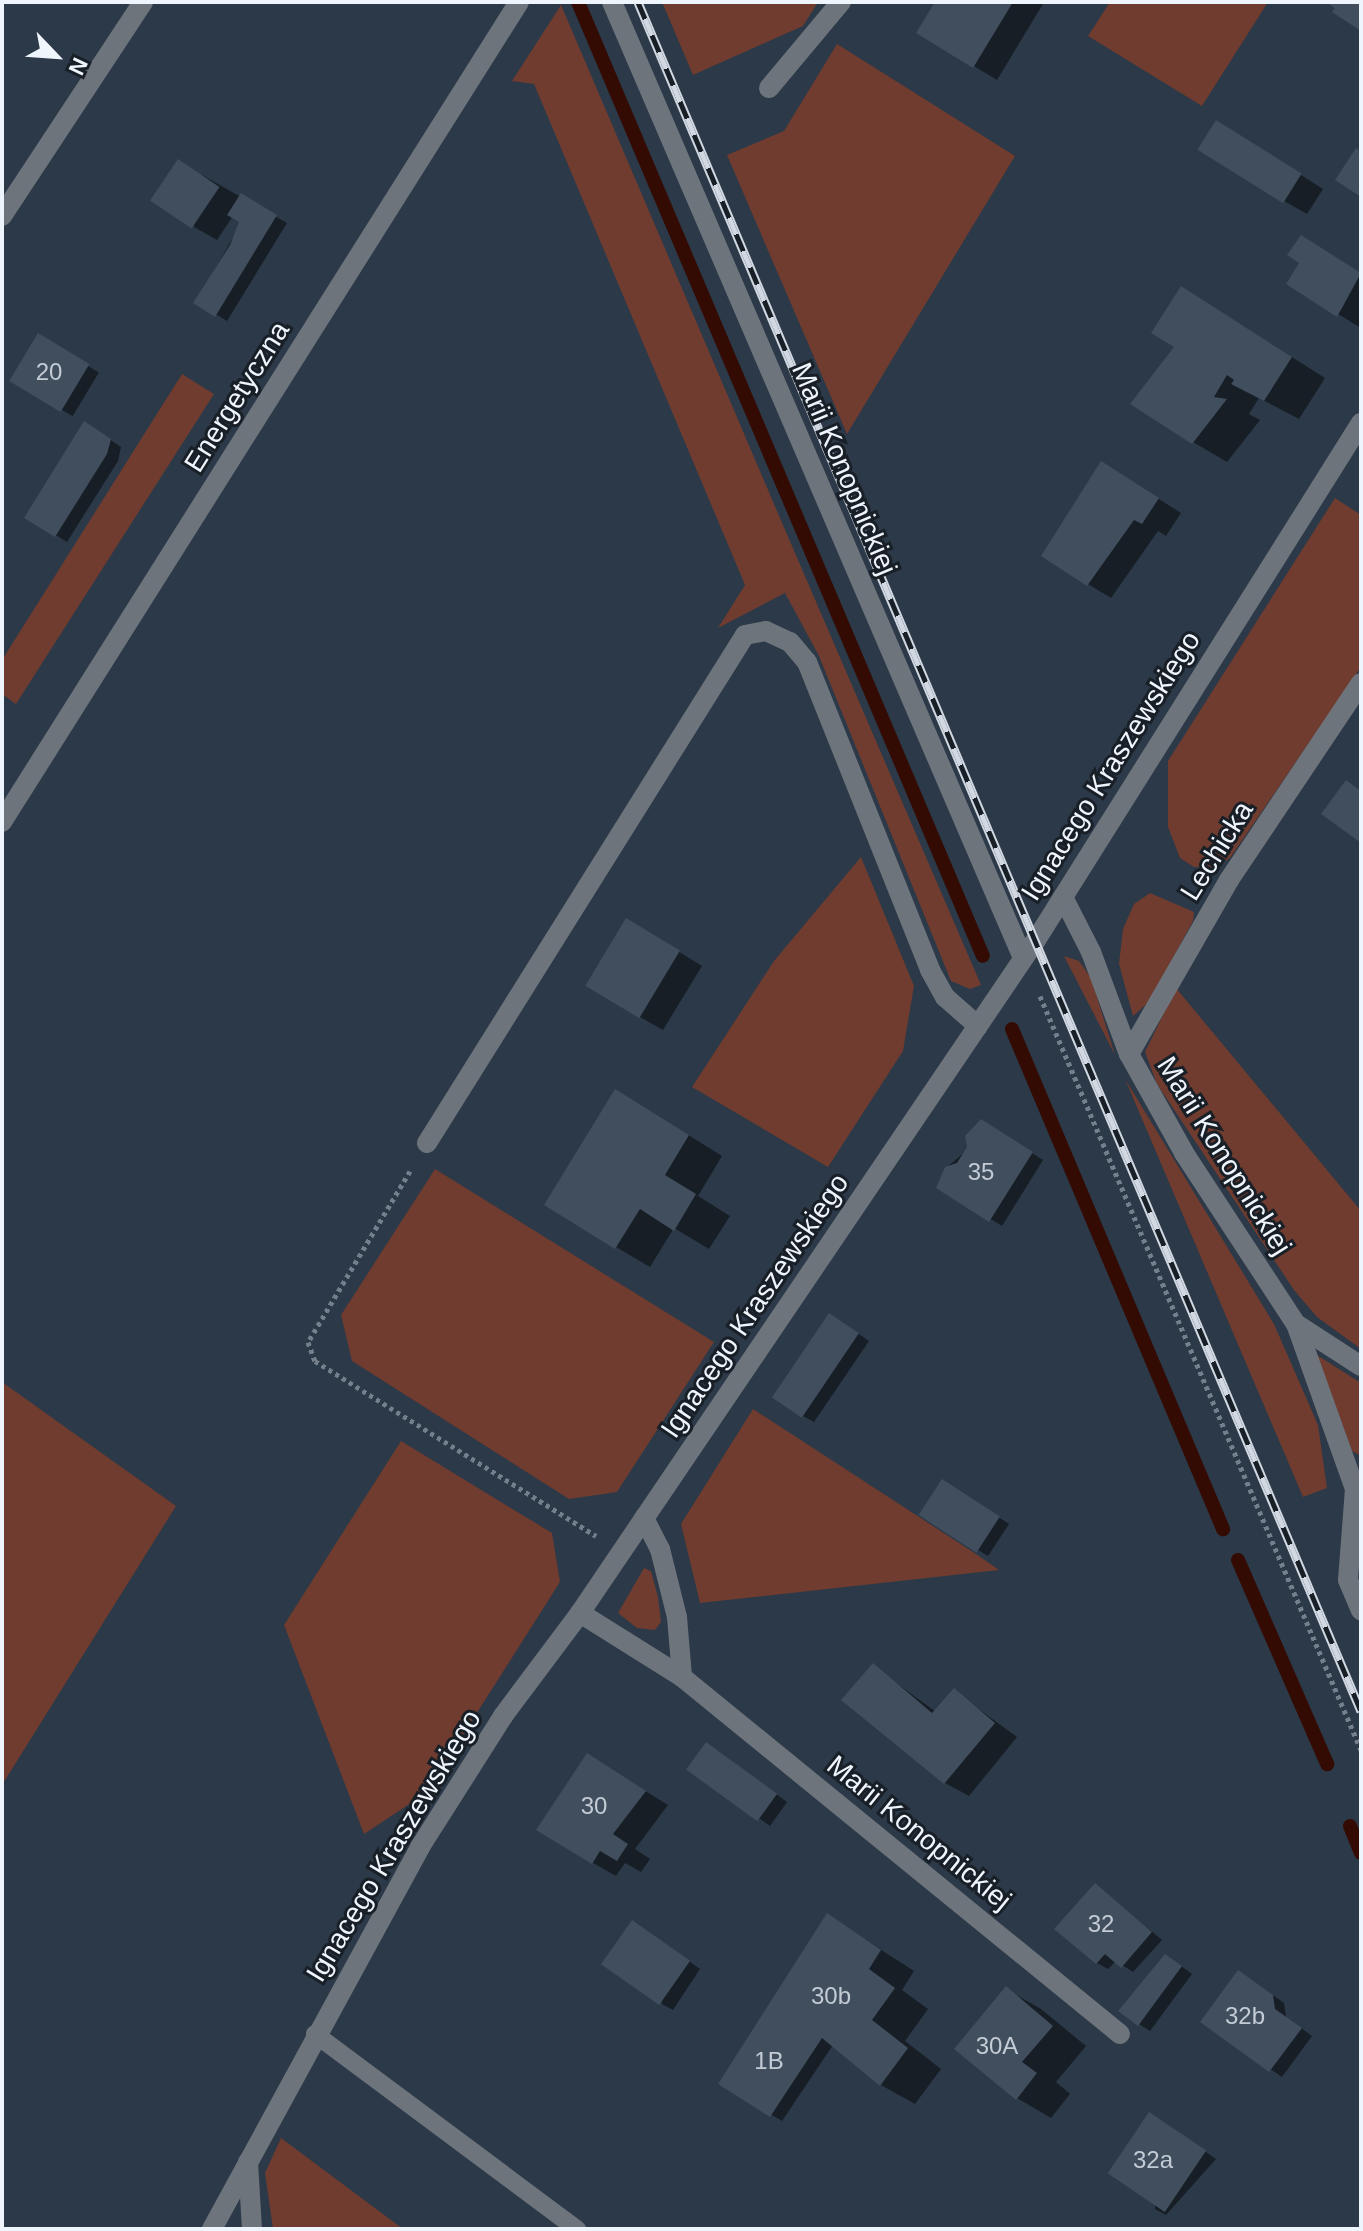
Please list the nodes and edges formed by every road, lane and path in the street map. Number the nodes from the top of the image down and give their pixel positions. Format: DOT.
graph roads {
  1 [pos="143,2"];
  2 [pos="519,2"];
  3 [pos="612,2"];
  4 [pos="841,2"];
  5 [pos="769,88"];
  6 [pos="2,216"];
  7 [pos="1361,423"];
  8 [pos="1361,683"];
  9 [pos="2,822"];
  10 [pos="1063,897"];
  11 [pos="1023,958"];
  12 [pos="978,1026"];
  13 [pos="1129,1054"];
  14 [pos="427,1143"];
  15 [pos="1296,1324"];
  16 [pos="1361,1366"];
  17 [pos="1358,1487"];
  18 [pos="644,1518"];
  19 [pos="622,1553"];
  20 [pos="1361,1610"];
  21 [pos="580,1613"];
  22 [pos="682,1677"];
  23 [pos="1361,1750"];
  24 [pos="315,2034"];
  25 [pos="1120,2034"];
  26 [pos="248,2162"];
  27 [pos="212,2229"];
  28 [pos="252,2229"];
  29 [pos="577,2229"];
  1 -- 6 [label="street"];
  2 -- 9 [label="street, Energetyczna"];
  3 -- 11 [label="street, Marii Konopnickiej"];
  4 -- 5 [label="street"];
  7 -- 10 [label="street, Ignacego Kraszewskiego"];
  8 -- 13 [label="street, Lechicka"];
  10 -- 11 [label="street, Ignacego Kraszewskiego"];
  10 -- 13 [label="street, Marii Konopnickiej"];
  11 -- 12 [label="street, Ignacego Kraszewskiego"];
  11 -- 23 [label="path"];
  12 -- 14 [label="street"];
  12 -- 18 [label="street, Ignacego Kraszewskiego"];
  13 -- 15 [label="street, Marii Konopnickiej"];
  14 -- 19 [label="path"];
  15 -- 16 [label="street, Marii Konopnickiej"];
  15 -- 17 [label="street"];
  17 -- 20 [label="street"];
  18 -- 19 [label="street, Ignacego Kraszewskiego"];
  18 -- 22 [label="street"];
  19 -- 21 [label="street, Ignacego Kraszewskiego"];
  21 -- 22 [label="street, Marii Konopnickiej"];
  21 -- 24 [label="street, Ignacego Kraszewskiego"];
  22 -- 25 [label="street, Marii Konopnickiej"];
  24 -- 26 [label="street, Ignacego Kraszewskiego"];
  24 -- 29 [label="lane"];
  26 -- 27 [label="street, Ignacego Kraszewskiego"];
  26 -- 28 [label="street"];
}
